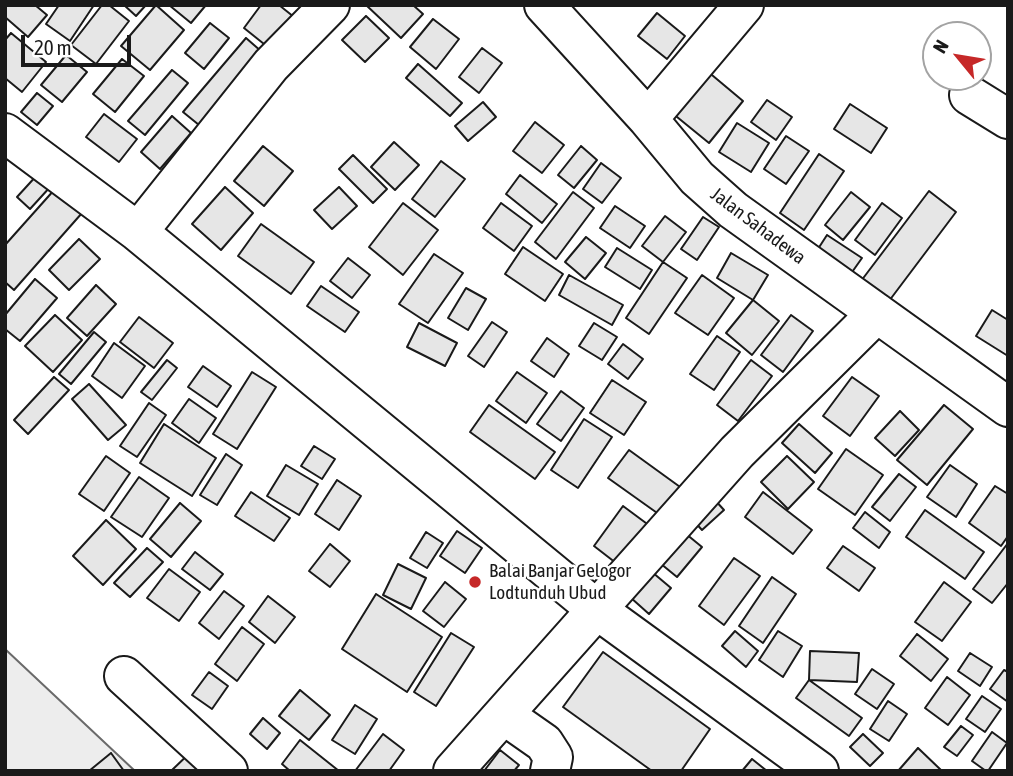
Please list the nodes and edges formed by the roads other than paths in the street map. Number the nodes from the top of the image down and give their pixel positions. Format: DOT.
graph roads {
  1 [pos="330,5"];
  2 [pos="544,5"];
  3 [pos="744,5"];
  4 [pos="969,94"];
  5 [pos="648,119"];
  6 [pos="1008,119"];
  7 [pos="5,133"];
  8 [pos="138,232"];
  9 [pos="877,313"];
  10 [pos="1008,407"];
  11 [pos="596,609"];
  12 [pos="124,676"];
  13 [pos="504,715"];
  14 [pos="228,771"];
  15 [pos="453,771"];
  16 [pos="550,771"];
  17 [pos="819,771"];
  1 -- 8 [label="street"];
  2 -- 5 [label="street, Jalan Sahadewa"];
  3 -- 5 [label="street"];
  4 -- 6 [label="street"];
  5 -- 9 [label="street, Jalan Sahadewa"];
  7 -- 8 [label="street"];
  8 -- 11 [label="street"];
  9 -- 10 [label="street, Jalan Sahadewa"];
  9 -- 11 [label="street"];
  11 -- 13 [label="street"];
  11 -- 17 [label="street"];
  12 -- 14 [label="street"];
  13 -- 15 [label="street"];
  13 -- 16 [label="street"];
}
